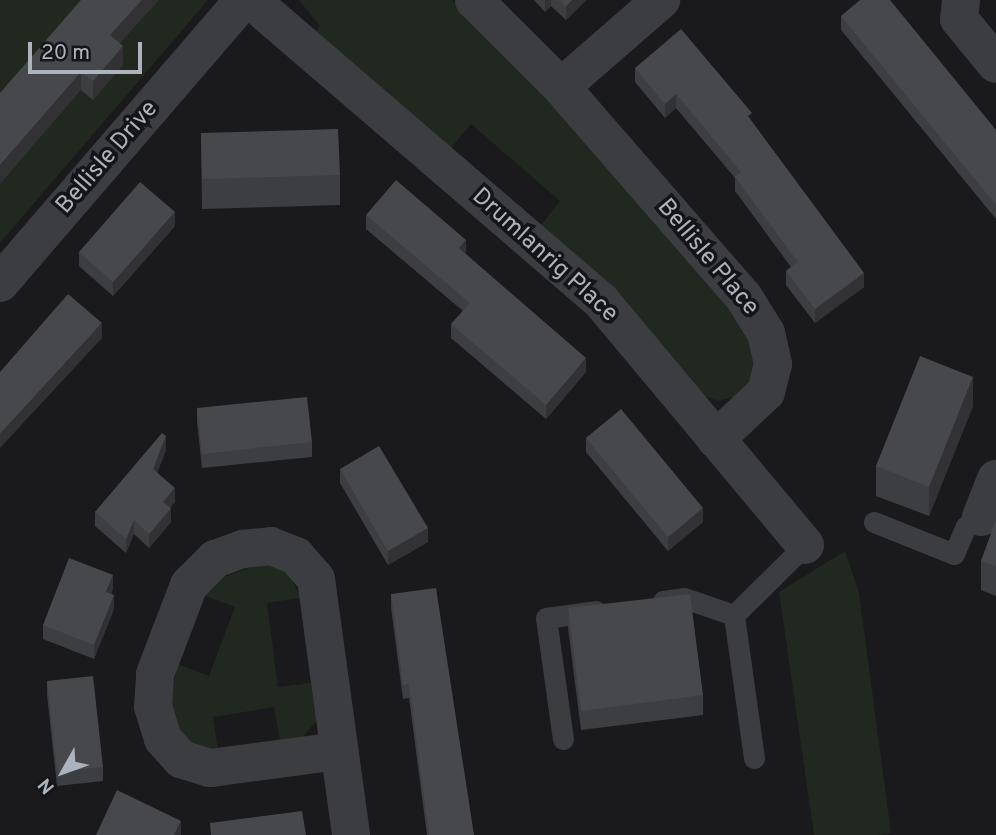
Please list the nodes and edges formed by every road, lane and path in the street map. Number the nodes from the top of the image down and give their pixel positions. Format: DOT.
graph roads {
  1 [pos="243,0"];
  2 [pos="251,0"];
  3 [pos="474,0"];
  4 [pos="661,0"];
  5 [pos="961,0"];
  6 [pos="996,64"];
  7 [pos="561,87"];
  8 [pos="0,283"];
  9 [pos="716,439"];
  10 [pos="996,480"];
  11 [pos="981,517"];
  12 [pos="874,522"];
  13 [pos="805,545"];
  14 [pos="643,604"];
  15 [pos="615,608"];
  16 [pos="734,615"];
  17 [pos="563,739"];
  18 [pos="338,751"];
  19 [pos="754,758"];
  20 [pos="351,835"];
  1 -- 8 [label="street, Bellisle Drive"];
  2 -- 9 [label="street, Drumlanrig Place"];
  3 -- 7 [label="street, Bellisle Place"];
  4 -- 7 [label="street"];
  5 -- 6 [label="street"];
  7 -- 9 [label="street, Bellisle Place"];
  9 -- 13 [label="street, Drumlanrig Place"];
  10 -- 11 [label="street"];
  11 -- 12 [label="lane"];
  13 -- 16 [label="lane"];
  14 -- 16 [label="lane"];
  15 -- 17 [label="lane"];
  16 -- 19 [label="lane"];
  18 -- 18 [label="street"];
  18 -- 20 [label="street"];
}
